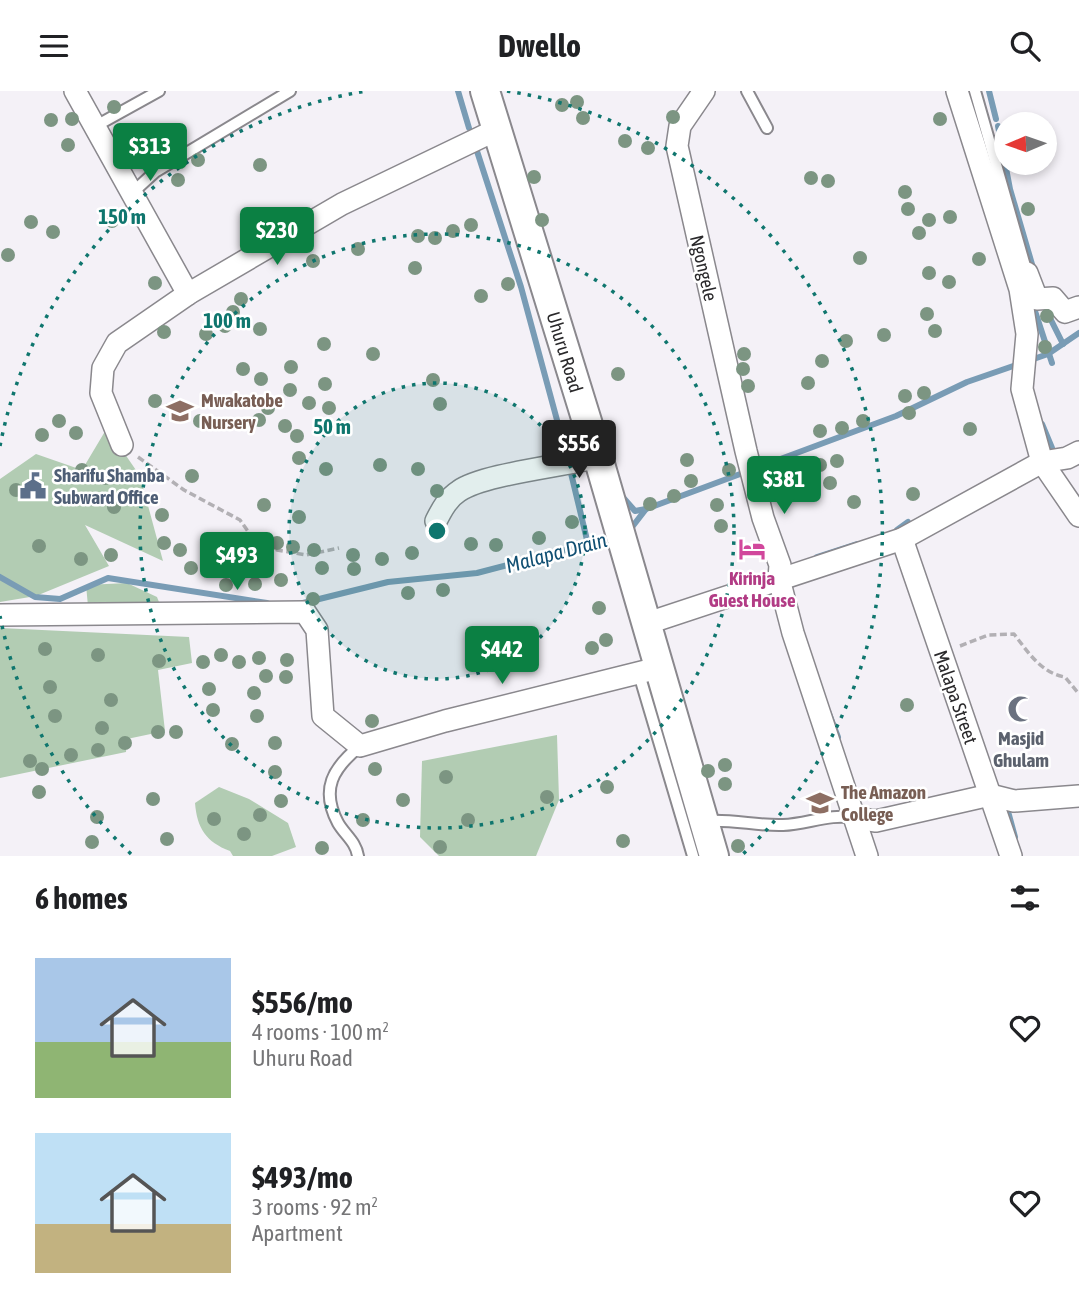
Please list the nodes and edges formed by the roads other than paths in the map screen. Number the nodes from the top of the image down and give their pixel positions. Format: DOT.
graph roads {
  1 [pos="75,91"];
  2 [pos="159,91"];
  3 [pos="290,91"];
  4 [pos="485,91"];
  5 [pos="704,91"];
  6 [pos="747,91"];
  7 [pos="957,91"];
  8 [pos="975,91"];
  9 [pos="94,127"];
  10 [pos="767,128"];
  11 [pos="496,130"];
  12 [pos="132,193"];
  13 [pos="1033,290"];
  14 [pos="188,294"];
  15 [pos="1079,307"];
  16 [pos="122,445"];
  17 [pos="1079,452"];
  18 [pos="597,457"];
  19 [pos="1042,461"];
  20 [pos="1079,516"];
  21 [pos="436,521"];
  22 [pos="902,539"];
  23 [pos="779,579"];
  24 [pos="0,615"];
  25 [pos="645,624"];
  26 [pos="648,671"];
  27 [pos="360,746"];
  28 [pos="990,795"];
  29 [pos="1079,796"];
  30 [pos="855,818"];
  31 [pos="703,821"];
  32 [pos="359,856"];
  33 [pos="693,856"];
  34 [pos="714,856"];
  35 [pos="867,856"];
  36 [pos="1011,856"];
  1 -- 9 [label="street"];
  2 -- 9 [label="lane"];
  3 -- 12 [label="lane"];
  4 -- 11 [label="main road, Uhuru Road"];
  5 -- 23 [label="street, Ngongele"];
  6 -- 10 [label="lane"];
  7 -- 13 [label="street"];
  8 -- 13 [label="lane"];
  9 -- 12 [label="street"];
  11 -- 14 [label="street"];
  11 -- 18 [label="main road, Uhuru Road"];
  12 -- 14 [label="street"];
  13 -- 15 [label="street"];
  13 -- 19 [label="street"];
  14 -- 16 [label="street"];
  17 -- 19 [label="street"];
  18 -- 21 [label="street"];
  18 -- 25 [label="main road, Uhuru Road"];
  19 -- 20 [label="street"];
  19 -- 22 [label="street"];
  22 -- 23 [label="street"];
  22 -- 28 [label="street, Malapa Street"];
  23 -- 25 [label="street"];
  23 -- 30 [label="street"];
  24 -- 27 [label="street"];
  25 -- 26 [label="main road, Uhuru Road"];
  26 -- 27 [label="street"];
  26 -- 31 [label="main road, Uhuru Road"];
  26 -- 33 [label="lane"];
  27 -- 32 [label="lane"];
  28 -- 29 [label="street"];
  28 -- 30 [label="street"];
  28 -- 36 [label="street, Malapa Street"];
  30 -- 31 [label="lane"];
  30 -- 35 [label="street"];
  31 -- 34 [label="main road, Uhuru Road"];
}
